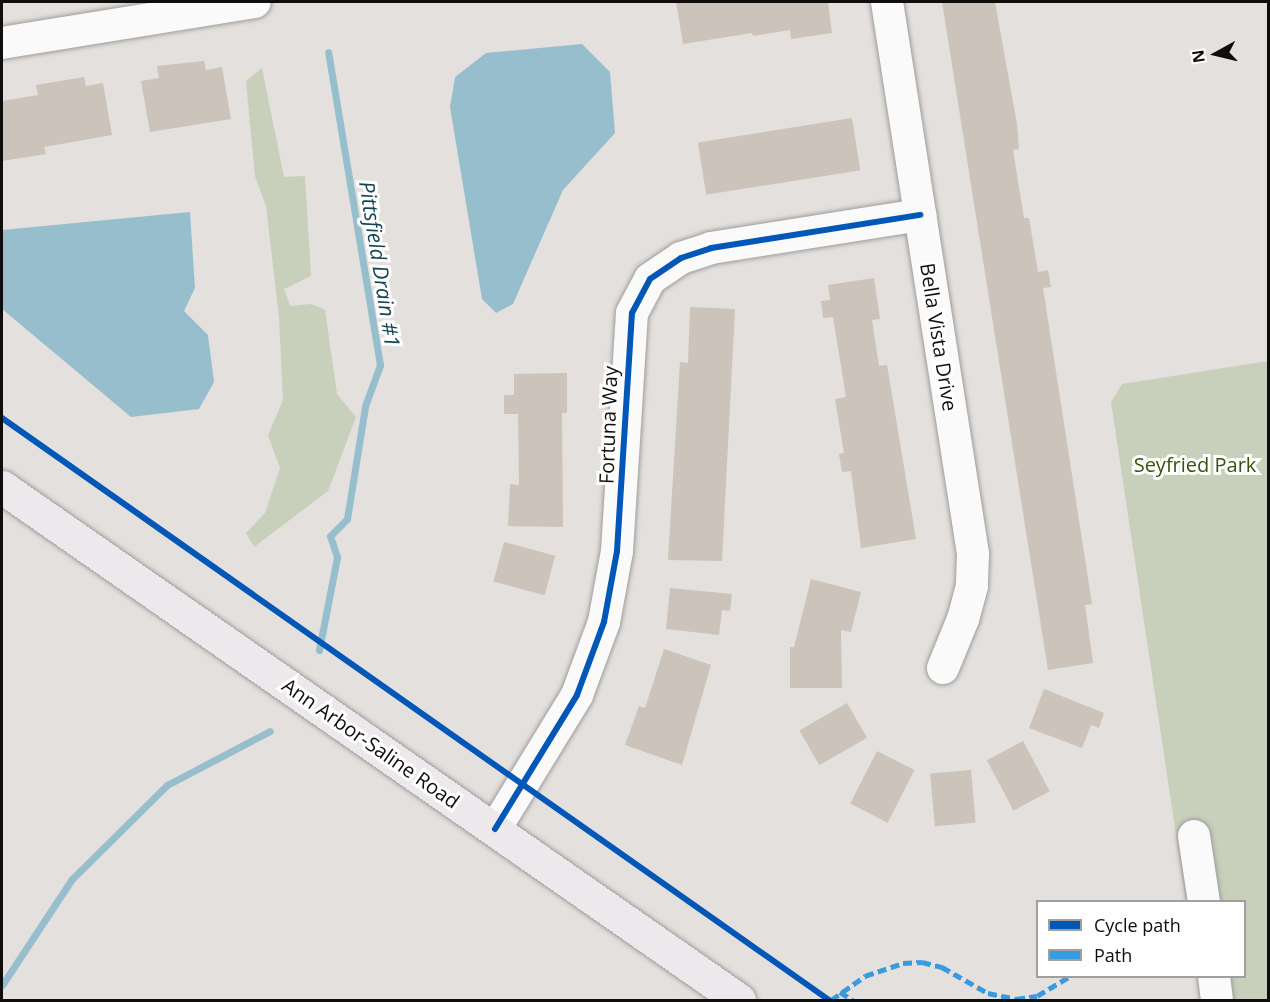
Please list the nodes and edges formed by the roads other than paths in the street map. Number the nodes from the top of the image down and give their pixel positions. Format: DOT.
graph roads {
  1 [pos="255,2"];
  2 [pos="887,2"];
  3 [pos="2,43"];
  4 [pos="920,215"];
  5 [pos="2,487"];
  6 [pos="943,668"];
  7 [pos="495,829"];
  8 [pos="1194,836"];
  9 [pos="1203,900"];
  10 [pos="1214,978"];
  11 [pos="739,1000"];
  12 [pos="1217,1000"];
  1 -- 3 [label="street"];
  2 -- 4 [label="street, Bella Vista Drive"];
  4 -- 6 [label="street, Bella Vista Drive"];
  4 -- 7 [label="street, Fortuna Way"];
  5 -- 7 [label="main road, Ann Arbor-Saline Road"];
  7 -- 11 [label="main road, Ann Arbor-Saline Road"];
  8 -- 9 [label="street"];
  10 -- 12 [label="street"];
}
